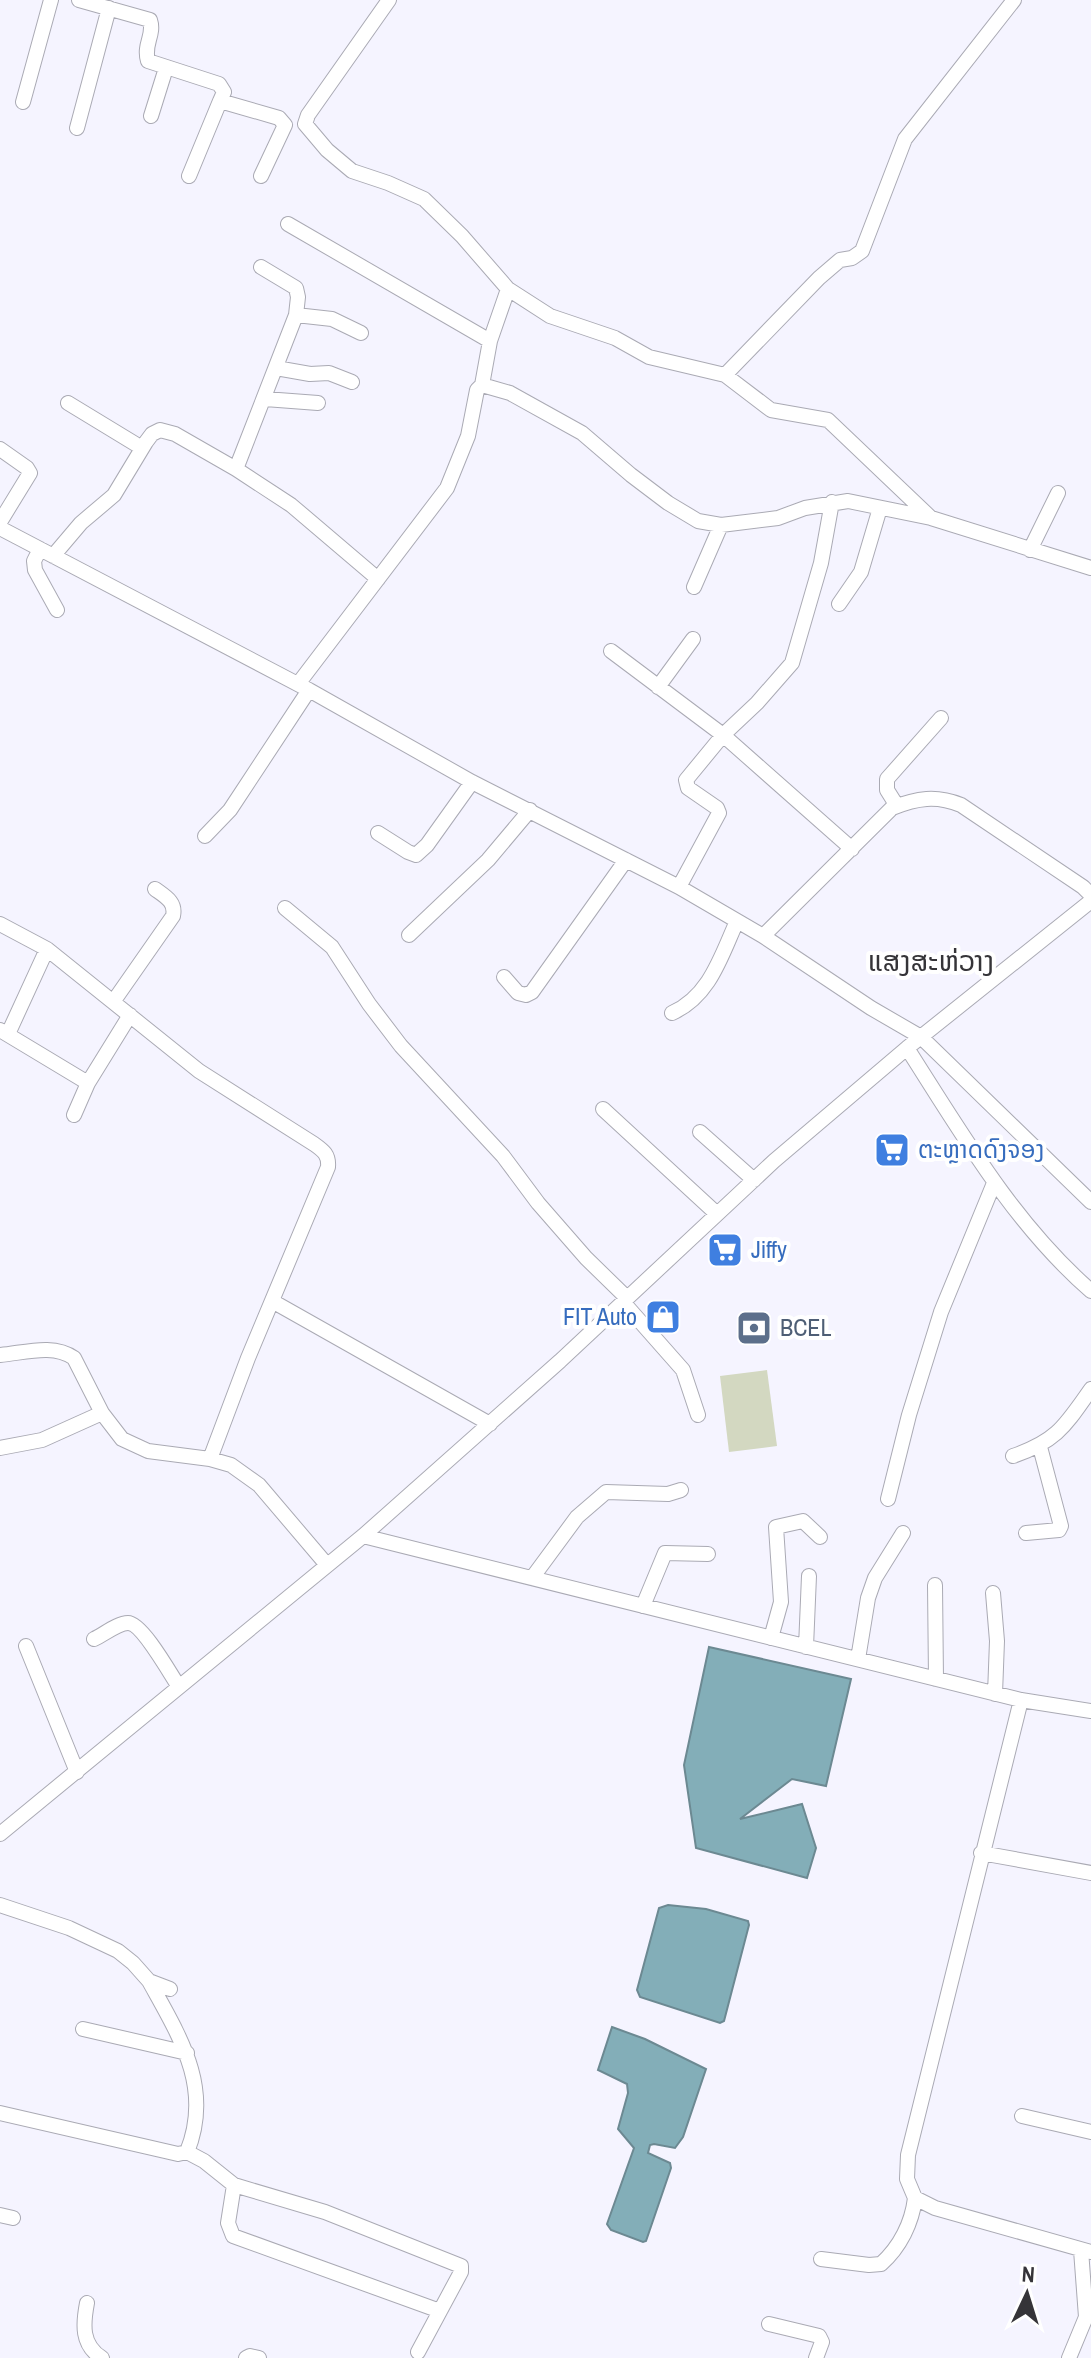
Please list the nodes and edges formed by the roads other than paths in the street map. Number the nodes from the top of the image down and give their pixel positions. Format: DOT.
graph roads {
  1 [pos="51,0"];
  2 [pos="79,0"];
  3 [pos="389,0"];
  4 [pos="1014,0"];
  5 [pos="109,8"];
  6 [pos="166,68"];
  7 [pos="220,101"];
  8 [pos="23,102"];
  9 [pos="151,116"];
  10 [pos="77,128"];
  11 [pos="189,176"];
  12 [pos="261,176"];
  13 [pos="288,224"];
  14 [pos="261,267"];
  15 [pos="508,289"];
  16 [pos="296,315"];
  17 [pos="361,333"];
  18 [pos="490,341"];
  19 [pos="276,368"];
  20 [pos="725,375"];
  21 [pos="352,382"];
  22 [pos="482,385"];
  23 [pos="265,399"];
  24 [pos="68,403"];
  25 [pos="318,403"];
  26 [pos="142,448"];
  27 [pos="0,449"];
  28 [pos="236,469"];
  29 [pos="1058,493"];
  30 [pos="832,502"];
  31 [pos="880,508"];
  32 [pos="931,518"];
  33 [pos="0,525"];
  34 [pos="721,525"];
  35 [pos="1030,550"];
  36 [pos="47,553"];
  37 [pos="1091,568"];
  38 [pos="378,579"];
  39 [pos="694,587"];
  40 [pos="839,604"];
  41 [pos="57,610"];
  42 [pos="693,639"];
  43 [pos="611,651"];
  44 [pos="304,687"];
  45 [pos="658,687"];
  46 [pos="941,718"];
  47 [pos="723,735"];
  48 [pos="472,782"];
  49 [pos="897,806"];
  50 [pos="530,810"];
  51 [pos="378,833"];
  52 [pos="205,836"];
  53 [pos="852,849"];
  54 [pos="626,860"];
  55 [pos="679,887"];
  56 [pos="155,889"];
  57 [pos="1091,895"];
  58 [pos="1091,901"];
  59 [pos="285,908"];
  60 [pos="737,921"];
  61 [pos="0,924"];
  62 [pos="409,935"];
  63 [pos="763,936"];
  64 [pos="47,949"];
  65 [pos="504,977"];
  66 [pos="113,1002"];
  67 [pos="672,1013"];
  68 [pos="130,1015"];
  69 [pos="4,1032"];
  70 [pos="921,1037"];
  71 [pos="907,1048"];
  72 [pos="88,1083"];
  73 [pos="603,1109"];
  74 [pos="74,1115"];
  75 [pos="700,1132"];
  76 [pos="754,1180"];
  77 [pos="994,1183"];
  78 [pos="1091,1202"];
  79 [pos="717,1214"];
  80 [pos="1091,1291"];
  81 [pos="625,1300"];
  82 [pos="272,1301"];
  83 [pos="0,1355"];
  84 [pos="1091,1389"];
  85 [pos="102,1413"];
  86 [pos="698,1415"];
  87 [pos="490,1424"];
  88 [pos="1040,1447"];
  89 [pos="0,1448"];
  90 [pos="1013,1456"];
  91 [pos="210,1459"];
  92 [pos="681,1490"];
  93 [pos="888,1499"];
  94 [pos="903,1533"];
  95 [pos="1026,1533"];
  96 [pos="363,1536"];
  97 [pos="820,1537"];
  98 [pos="708,1554"];
  99 [pos="327,1565"];
  100 [pos="809,1576"];
  101 [pos="532,1578"];
  102 [pos="935,1585"];
  103 [pos="993,1593"];
  104 [pos="643,1606"];
  105 [pos="771,1638"];
  106 [pos="94,1639"];
  107 [pos="26,1646"];
  108 [pos="806,1647"];
  109 [pos="858,1659"];
  110 [pos="936,1679"];
  111 [pos="179,1687"];
  112 [pos="995,1694"];
  113 [pos="1021,1700"];
  114 [pos="1091,1711"];
  115 [pos="77,1772"];
  116 [pos="0,1834"];
  117 [pos="981,1853"];
  118 [pos="1091,1873"];
  119 [pos="0,1905"];
  120 [pos="149,1981"];
  121 [pos="170,1989"];
  122 [pos="83,2029"];
  123 [pos="187,2053"];
  124 [pos="0,2113"];
  125 [pos="1022,2116"];
  126 [pos="1091,2132"];
  127 [pos="187,2152"];
  128 [pos="234,2185"];
  129 [pos="915,2198"];
  130 [pos="1086,2251"];
  131 [pos="821,2259"];
  132 [pos="87,2303"];
  133 [pos="440,2311"];
  134 [pos="1088,2318"];
  135 [pos="769,2324"];
  136 [pos="418,2352"];
  137 [pos="102,2358"];
  138 [pos="246,2358"];
  139 [pos="259,2358"];
  140 [pos="816,2358"];
  141 [pos="1069,2358"];
  1 -- 8 [label="street"];
  2 -- 5 [label="street"];
  3 -- 15 [label="street"];
  4 -- 20 [label="street"];
  5 -- 6 [label="street"];
  5 -- 10 [label="street"];
  6 -- 7 [label="street"];
  6 -- 9 [label="street"];
  7 -- 11 [label="street"];
  7 -- 12 [label="street"];
  13 -- 18 [label="street"];
  14 -- 16 [label="street"];
  15 -- 18 [label="street"];
  15 -- 20 [label="street"];
  16 -- 17 [label="street"];
  16 -- 19 [label="street"];
  18 -- 22 [label="street"];
  19 -- 21 [label="street"];
  19 -- 23 [label="street"];
  20 -- 32 [label="street"];
  22 -- 34 [label="street"];
  22 -- 38 [label="street"];
  23 -- 25 [label="street"];
  23 -- 28 [label="street"];
  24 -- 26 [label="street"];
  26 -- 28 [label="street"];
  26 -- 36 [label="street"];
  27 -- 33 [label="street"];
  28 -- 38 [label="street"];
  29 -- 35 [label="street"];
  30 -- 31 [label="street"];
  30 -- 34 [label="street"];
  30 -- 47 [label="street"];
  31 -- 32 [label="street"];
  31 -- 40 [label="street"];
  32 -- 35 [label="street"];
  33 -- 36 [label="street"];
  34 -- 39 [label="street"];
  35 -- 37 [label="street"];
  36 -- 41 [label="street"];
  36 -- 44 [label="street"];
  38 -- 44 [label="street"];
  42 -- 45 [label="street"];
  43 -- 45 [label="street"];
  44 -- 48 [label="street"];
  44 -- 52 [label="street"];
  45 -- 47 [label="street"];
  46 -- 49 [label="street"];
  47 -- 53 [label="street"];
  47 -- 55 [label="street"];
  48 -- 50 [label="street"];
  48 -- 51 [label="street"];
  49 -- 53 [label="street"];
  49 -- 57 [label="street"];
  50 -- 54 [label="street"];
  50 -- 62 [label="street"];
  53 -- 63 [label="street"];
  54 -- 55 [label="street"];
  54 -- 65 [label="street"];
  55 -- 60 [label="street"];
  56 -- 66 [label="street"];
  58 -- 70 [label="street"];
  59 -- 81 [label="street"];
  60 -- 63 [label="street"];
  60 -- 67 [label="street"];
  61 -- 64 [label="street"];
  63 -- 70 [label="street"];
  64 -- 66 [label="street"];
  64 -- 69 [label="street"];
  66 -- 68 [label="street"];
  68 -- 72 [label="street"];
  68 -- 82 [label="street"];
  69 -- 72 [label="street"];
  70 -- 71 [label="street"];
  70 -- 78 [label="street"];
  71 -- 76 [label="street"];
  71 -- 77 [label="street"];
  72 -- 74 [label="street"];
  73 -- 79 [label="street"];
  75 -- 76 [label="street"];
  76 -- 79 [label="street"];
  77 -- 80 [label="street"];
  77 -- 93 [label="street"];
  79 -- 81 [label="street"];
  81 -- 86 [label="street"];
  81 -- 87 [label="street"];
  82 -- 87 [label="street"];
  82 -- 91 [label="street"];
  83 -- 85 [label="street"];
  84 -- 88 [label="street"];
  85 -- 89 [label="street"];
  85 -- 91 [label="street"];
  87 -- 96 [label="street"];
  88 -- 90 [label="street"];
  88 -- 95 [label="street"];
  91 -- 99 [label="street"];
  92 -- 101 [label="street"];
  94 -- 109 [label="street"];
  96 -- 99 [label="street"];
  96 -- 101 [label="street"];
  97 -- 105 [label="street"];
  98 -- 104 [label="street"];
  99 -- 111 [label="street"];
  100 -- 108 [label="street"];
  101 -- 104 [label="street"];
  102 -- 110 [label="street"];
  103 -- 112 [label="street"];
  104 -- 105 [label="street"];
  105 -- 108 [label="street"];
  106 -- 111 [label="street"];
  107 -- 115 [label="street"];
  108 -- 109 [label="street"];
  109 -- 110 [label="street"];
  110 -- 112 [label="street"];
  111 -- 115 [label="street"];
  112 -- 113 [label="street"];
  113 -- 114 [label="street"];
  113 -- 117 [label="street"];
  115 -- 116 [label="street"];
  117 -- 118 [label="street"];
  117 -- 129 [label="street"];
  119 -- 120 [label="street"];
  120 -- 121 [label="street"];
  120 -- 123 [label="street"];
  122 -- 123 [label="street"];
  123 -- 127 [label="street"];
  124 -- 127 [label="street"];
  125 -- 126 [label="street"];
  127 -- 128 [label="street"];
  128 -- 133 [label="street"];
  128 -- 133 [label="street"];
  129 -- 130 [label="street"];
  129 -- 131 [label="street"];
  130 -- 134 [label="street"];
  132 -- 137 [label="street"];
  133 -- 136 [label="street"];
  134 -- 141 [label="street"];
  135 -- 140 [label="street"];
  138 -- 139 [label="street"];
}
